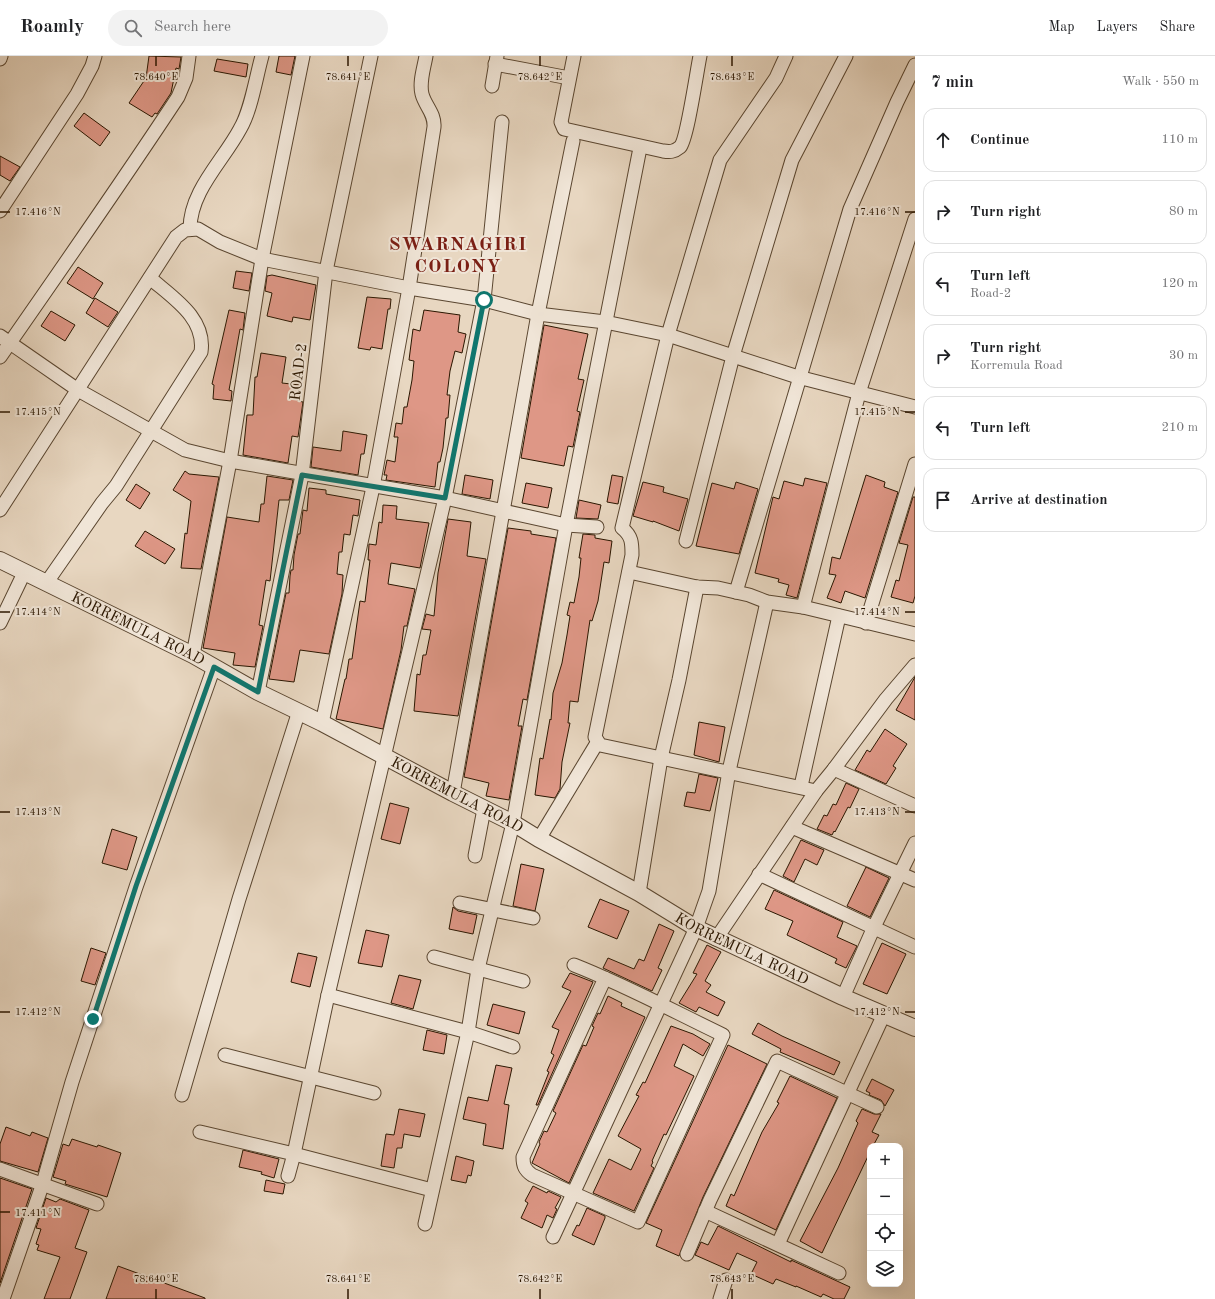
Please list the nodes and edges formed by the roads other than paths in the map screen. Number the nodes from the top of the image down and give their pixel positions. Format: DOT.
graph roads {
  1 [pos="95,56"];
  2 [pos="189,56"];
  3 [pos="262,56"];
  4 [pos="303,56"];
  5 [pos="371,56"];
  6 [pos="426,56"];
  7 [pos="574,56"];
  8 [pos="700,56"];
  9 [pos="786,56"];
  10 [pos="846,56"];
  11 [pos="496,60"];
  12 [pos="915,65"];
  13 [pos="564,77"];
  14 [pos="492,86"];
  15 [pos="502,122"];
  16 [pos="573,141"];
  17 [pos="639,153"];
  18 [pos="0,211"];
  19 [pos="915,219"];
  20 [pos="190,229"];
  21 [pos="262,259"];
  22 [pos="326,271"];
  23 [pos="150,278"];
  24 [pos="409,288"];
  25 [pos="484,300"];
  26 [pos="538,314"];
  27 [pos="605,322"];
  28 [pos="668,335"];
  29 [pos="5,339"];
  30 [pos="733,356"];
  31 [pos="0,357"];
  32 [pos="798,377"];
  33 [pos="78,390"];
  34 [pos="859,393"];
  35 [pos="915,407"];
  36 [pos="151,432"];
  37 [pos="230,461"];
  38 [pos="915,464"];
  39 [pos="302,475"];
  40 [pos="373,487"];
  41 [pos="445,498"];
  42 [pos="0,510"];
  43 [pos="503,510"];
  44 [pos="566,525"];
  45 [pos="597,527"];
  46 [pos="686,541"];
  47 [pos="0,560"];
  48 [pos="629,572"];
  49 [pos="24,573"];
  50 [pos="47,582"];
  51 [pos="697,587"];
  52 [pos="736,592"];
  53 [pos="767,602"];
  54 [pos="803,607"];
  55 [pos="839,616"];
  56 [pos="0,623"];
  57 [pos="866,623"];
  58 [pos="915,634"];
  59 [pos="193,656"];
  60 [pos="214,667"];
  61 [pos="914,669"];
  62 [pos="258,692"];
  63 [pos="299,712"];
  64 [pos="322,723"];
  65 [pos="597,743"];
  66 [pos="385,756"];
  67 [pos="661,758"];
  68 [pos="834,769"];
  69 [pos="729,771"];
  70 [pos="801,786"];
  71 [pos="816,791"];
  72 [pos="453,793"];
  73 [pos="915,806"];
  74 [pos="484,809"];
  75 [pos="514,822"];
  76 [pos="792,827"];
  77 [pos="539,839"];
  78 [pos="915,843"];
  79 [pos="475,856"];
  80 [pos="899,873"];
  81 [pos="758,874"];
  82 [pos="915,880"];
  83 [pos="639,892"];
  84 [pos="460,903"];
  85 [pos="492,908"];
  86 [pos="533,918"];
  87 [pos="874,927"];
  88 [pos="696,928"];
  89 [pos="716,939"];
  90 [pos="915,947"];
  91 [pos="434,957"];
  92 [pos="574,965"];
  93 [pos="478,969"];
  94 [pos="605,978"];
  95 [pos="523,981"];
  96 [pos="328,995"];
  97 [pos="843,997"];
  98 [pos="660,1005"];
  99 [pos="884,1014"];
  100 [pos="915,1028"];
  101 [pos="468,1032"];
  102 [pos="513,1047"];
  103 [pos="225,1055"];
  104 [pos="310,1078"];
  105 [pos="374,1093"];
  106 [pos="849,1093"];
  107 [pos="182,1095"];
  108 [pos="877,1107"];
  109 [pos="200,1132"];
  110 [pos="294,1154"];
  111 [pos="0,1170"];
  112 [pos="288,1176"];
  113 [pos="42,1183"];
  114 [pos="432,1190"];
  115 [pos="574,1194"];
  116 [pos="97,1204"];
  117 [pos="705,1211"];
  118 [pos="425,1224"];
  119 [pos="553,1237"];
  120 [pos="778,1244"];
  121 [pos="687,1254"];
  122 [pos="839,1273"];
  123 [pos="726,1280"];
  124 [pos="3,1299"];
  125 [pos="720,1299"];
  1 -- 18 [label="street"];
  2 -- 29 [label="street"];
  3 -- 20 [label="street"];
  4 -- 21 [label="street"];
  5 -- 22 [label="street, ROAD-2"];
  6 -- 24 [label="street"];
  7 -- 8 [label="street"];
  9 -- 28 [label="street"];
  10 -- 30 [label="street"];
  11 -- 13 [label="street"];
  11 -- 14 [label="street"];
  12 -- 32 [label="street"];
  15 -- 25 [label="street"];
  16 -- 26 [label="street"];
  17 -- 27 [label="street"];
  19 -- 34 [label="street"];
  20 -- 21 [label="street"];
  20 -- 23 [label="street"];
  21 -- 22 [label="street"];
  21 -- 37 [label="street"];
  22 -- 24 [label="street"];
  22 -- 39 [label="street, ROAD-2"];
  23 -- 33 [label="street"];
  23 -- 36 [label="street"];
  24 -- 25 [label="street"];
  24 -- 40 [label="street"];
  25 -- 26 [label="street"];
  25 -- 41 [label="street"];
  26 -- 27 [label="street"];
  26 -- 43 [label="street"];
  27 -- 28 [label="street"];
  27 -- 44 [label="street"];
  28 -- 30 [label="street"];
  28 -- 48 [label="street"];
  29 -- 31 [label="street"];
  29 -- 33 [label="street"];
  30 -- 32 [label="street"];
  30 -- 46 [label="street"];
  32 -- 34 [label="street"];
  32 -- 52 [label="street"];
  33 -- 36 [label="street"];
  33 -- 42 [label="street"];
  34 -- 35 [label="street"];
  34 -- 54 [label="street"];
  36 -- 37 [label="street"];
  36 -- 50 [label="street"];
  37 -- 39 [label="street"];
  37 -- 59 [label="street"];
  38 -- 57 [label="street"];
  39 -- 40 [label="street"];
  39 -- 62 [label="street, ROAD-2"];
  40 -- 41 [label="street"];
  40 -- 64 [label="street"];
  41 -- 43 [label="street"];
  41 -- 66 [label="street"];
  43 -- 44 [label="street"];
  43 -- 72 [label="street"];
  44 -- 45 [label="street"];
  44 -- 75 [label="street"];
  47 -- 49 [label="street, KORREMULA ROAD"];
  48 -- 51 [label="street"];
  48 -- 65 [label="street"];
  49 -- 50 [label="street, KORREMULA ROAD"];
  49 -- 56 [label="street"];
  50 -- 59 [label="street, KORREMULA ROAD"];
  51 -- 52 [label="street"];
  51 -- 67 [label="street"];
  52 -- 53 [label="street"];
  53 -- 54 [label="street"];
  53 -- 69 [label="street"];
  54 -- 55 [label="street"];
  55 -- 57 [label="street"];
  55 -- 70 [label="street"];
  57 -- 58 [label="street"];
  59 -- 60 [label="street, KORREMULA ROAD"];
  60 -- 62 [label="street, KORREMULA ROAD"];
  60 -- 113 [label="street"];
  61 -- 68 [label="street"];
  62 -- 63 [label="street, KORREMULA ROAD"];
  63 -- 64 [label="street, KORREMULA ROAD"];
  63 -- 107 [label="street"];
  64 -- 66 [label="street, KORREMULA ROAD"];
  65 -- 67 [label="street"];
  65 -- 77 [label="street"];
  66 -- 72 [label="street, KORREMULA ROAD"];
  66 -- 96 [label="street"];
  67 -- 69 [label="street"];
  67 -- 83 [label="street"];
  68 -- 71 [label="street"];
  68 -- 73 [label="street"];
  69 -- 70 [label="street"];
  69 -- 88 [label="street"];
  70 -- 71 [label="street"];
  71 -- 76 [label="street"];
  72 -- 74 [label="street, KORREMULA ROAD"];
  74 -- 75 [label="street, KORREMULA ROAD"];
  74 -- 79 [label="street"];
  75 -- 77 [label="street, KORREMULA ROAD"];
  75 -- 85 [label="street"];
  76 -- 80 [label="street"];
  76 -- 81 [label="street"];
  77 -- 83 [label="street, KORREMULA ROAD"];
  78 -- 80 [label="street"];
  80 -- 82 [label="street"];
  80 -- 87 [label="street"];
  81 -- 87 [label="street"];
  81 -- 89 [label="street"];
  83 -- 88 [label="street, KORREMULA ROAD"];
  84 -- 85 [label="street"];
  85 -- 86 [label="street"];
  85 -- 93 [label="street"];
  87 -- 90 [label="street"];
  87 -- 97 [label="street"];
  88 -- 89 [label="street, KORREMULA ROAD"];
  88 -- 98 [label="street"];
  89 -- 97 [label="street, KORREMULA ROAD"];
  91 -- 93 [label="street"];
  92 -- 94 [label="street"];
  93 -- 95 [label="street"];
  93 -- 101 [label="street"];
  94 -- 98 [label="street"];
  94 -- 115 [label="street"];
  96 -- 101 [label="street"];
  96 -- 104 [label="street"];
  97 -- 99 [label="street, KORREMULA ROAD"];
  98 -- 115 [label="street"];
  98 -- 115 [label="street"];
  99 -- 100 [label="street, KORREMULA ROAD"];
  99 -- 106 [label="street"];
  101 -- 102 [label="street"];
  101 -- 114 [label="street"];
  103 -- 104 [label="street"];
  104 -- 105 [label="street"];
  104 -- 110 [label="street"];
  106 -- 108 [label="street"];
  106 -- 117 [label="street"];
  106 -- 120 [label="street"];
  109 -- 110 [label="street"];
  110 -- 112 [label="street"];
  110 -- 114 [label="street"];
  111 -- 113 [label="street"];
  113 -- 116 [label="street"];
  113 -- 124 [label="street"];
  114 -- 118 [label="street"];
  115 -- 119 [label="street"];
  117 -- 120 [label="street"];
  117 -- 121 [label="street"];
  120 -- 122 [label="street"];
  123 -- 125 [label="street"];
}
